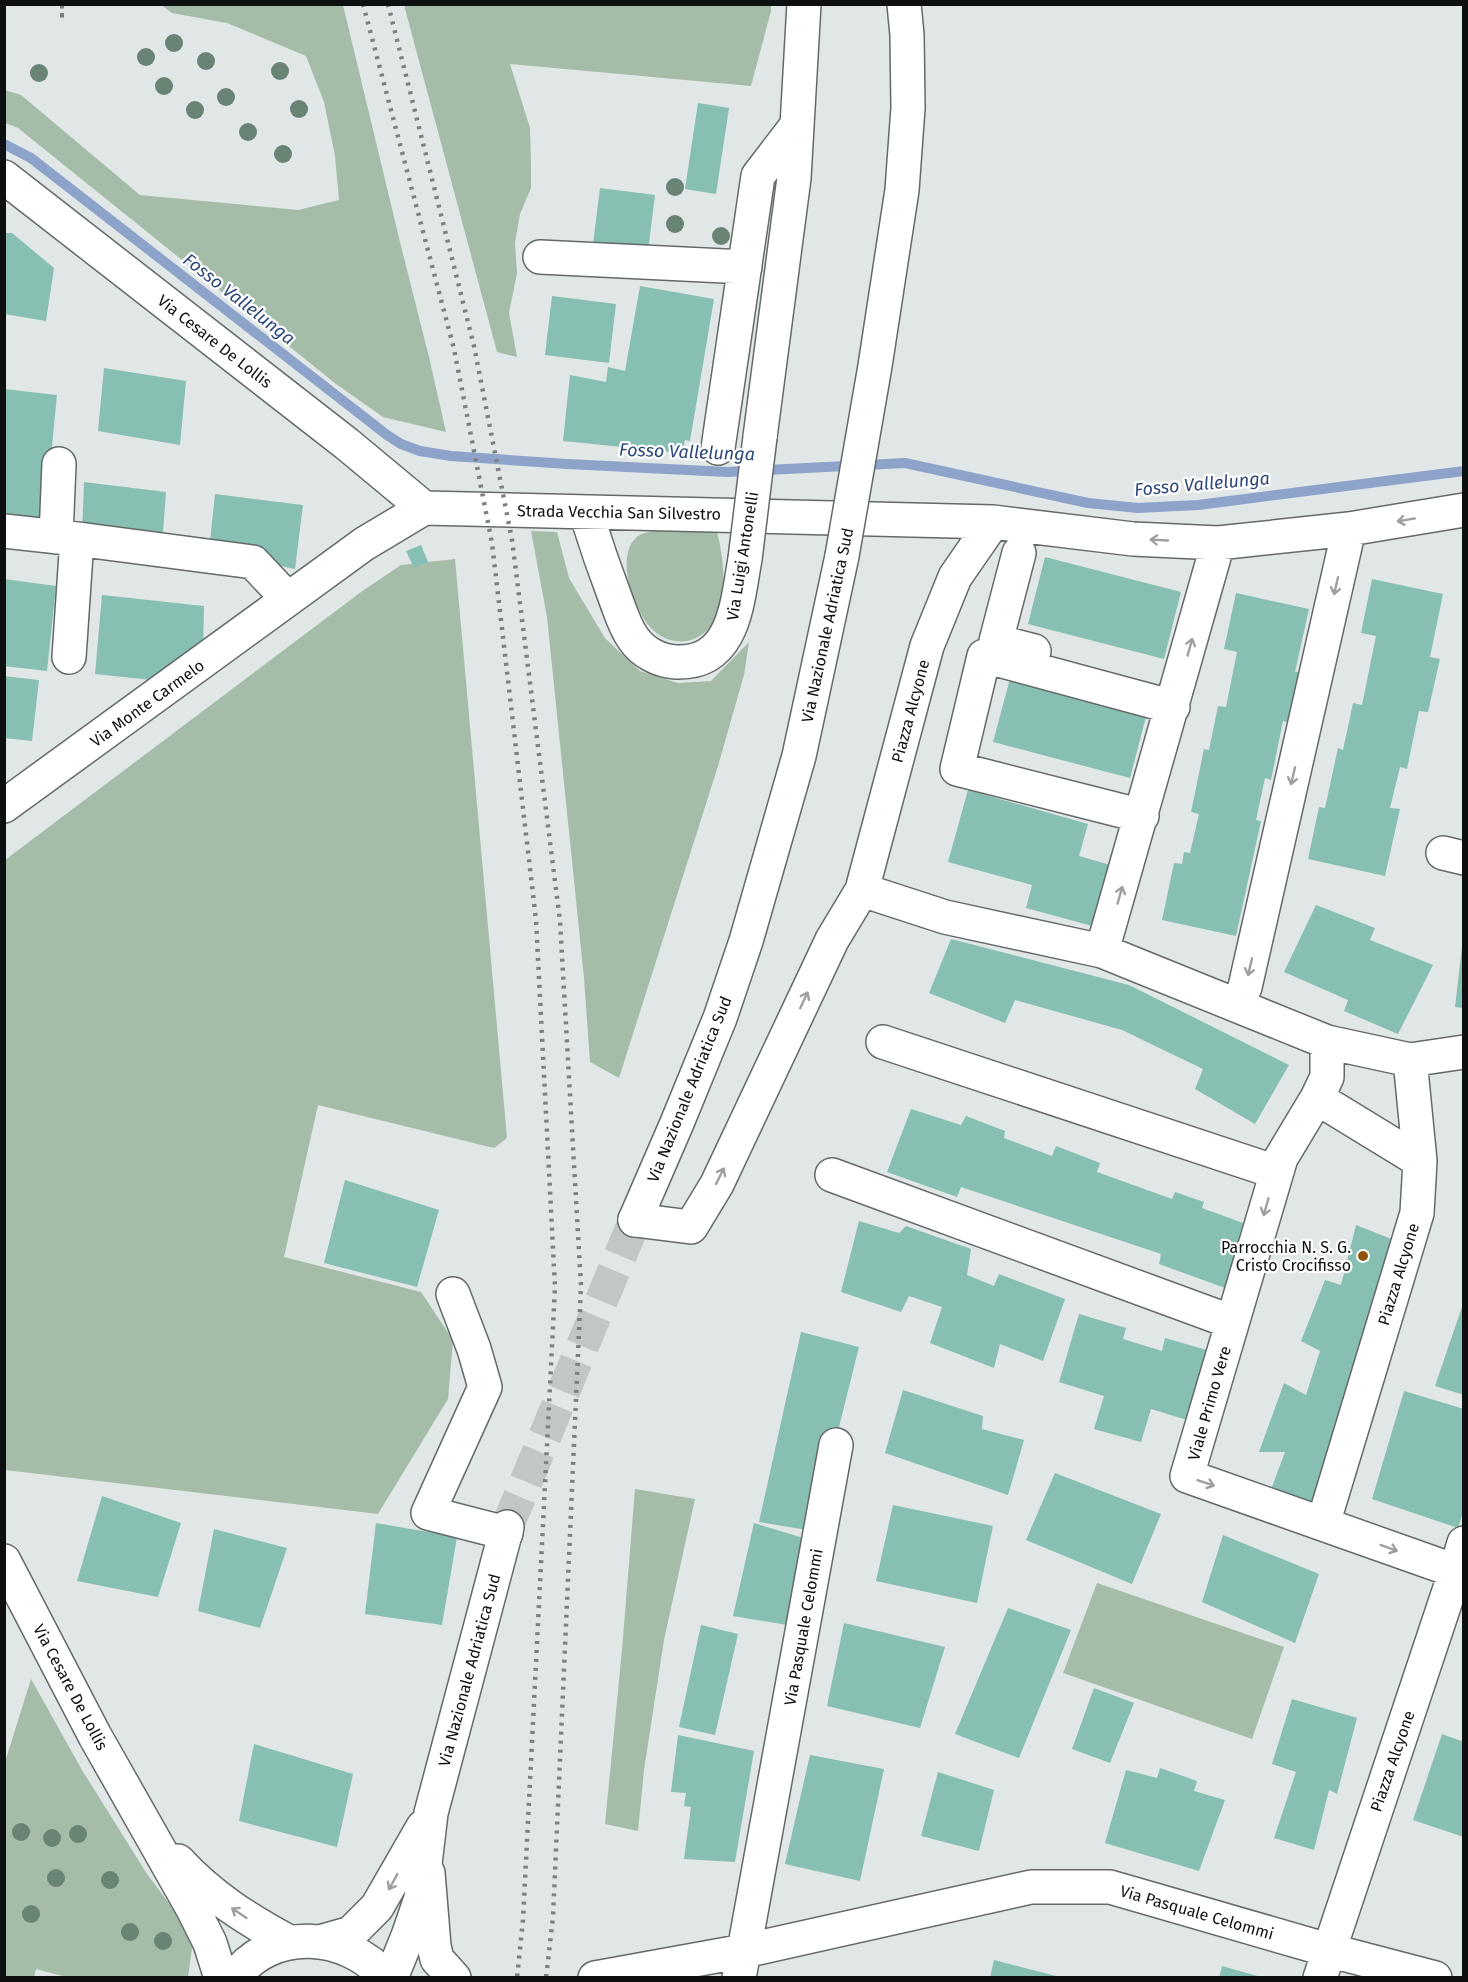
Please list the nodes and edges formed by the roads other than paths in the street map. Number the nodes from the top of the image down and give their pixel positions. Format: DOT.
graph roads {
  1 [pos="804,4"];
  2 [pos="904,4"];
  3 [pos="797,125"];
  4 [pos="4,177"];
  5 [pos="540,257"];
  6 [pos="745,267"];
  7 [pos="718,448"];
  8 [pos="60,464"];
  9 [pos="424,508"];
  10 [pos="1464,510"];
  11 [pos="586,513"];
  12 [pos="993,522"];
  13 [pos="1349,529"];
  14 [pos="4,531"];
  15 [pos="67,538"];
  16 [pos="1218,543"];
  17 [pos="1019,553"];
  18 [pos="288,599"];
  19 [pos="69,657"];
  20 [pos="1175,699"];
  21 [pos="4,806"];
  22 [pos="1142,816"];
  23 [pos="862,890"];
  24 [pos="1102,951"];
  25 [pos="1238,1005"];
  26 [pos="883,1042"];
  27 [pos="1327,1042"];
  28 [pos="1464,1052"];
  29 [pos="1410,1060"];
  30 [pos="1317,1098"];
  31 [pos="1420,1161"];
  32 [pos="1276,1172"];
  33 [pos="832,1174"];
  34 [pos="691,1227"];
  35 [pos="453,1294"];
  36 [pos="1232,1322"];
  37 [pos="836,1445"];
  38 [pos="1323,1524"];
  39 [pos="4,1561"];
  40 [pos="1461,1564"];
  41 [pos="140,1812"];
  42 [pos="431,1813"];
  43 [pos="427,1854"];
  44 [pos="322,1941"];
  45 [pos="290,1942"];
  46 [pos="741,1964"];
  47 [pos="1324,1964"];
  48 [pos="221,1977"];
  49 [pos="234,1977"];
  50 [pos="386,1977"];
  51 [pos="391,1977"];
  52 [pos="454,1977"];
  53 [pos="595,1977"];
  54 [pos="1435,1977"];
  1 -- 3 [label="street, Via Luigi Antonelli"];
  2 -- 34 [label="street, Via Nazionale Adriatica Sud, bridge"];
  3 -- 6 [label="street"];
  3 -- 11 [label="street, Via Luigi Antonelli, bridge"];
  4 -- 9 [label="street, Via Cesare De Lollis"];
  5 -- 6 [label="street"];
  6 -- 7 [label="street"];
  8 -- 15 [label="street"];
  9 -- 11 [label="street, Strada Vecchia San Silvestro"];
  9 -- 18 [label="street, Via Monte Carmelo"];
  10 -- 13 [label="street, one-way"];
  11 -- 12 [label="street, Strada Vecchia San Silvestro"];
  16 -- 12 [label="street, one-way"];
  12 -- 23 [label="street, Piazza Alcyone"];
  13 -- 16 [label="street"];
  13 -- 25 [label="street, one-way"];
  14 -- 15 [label="street"];
  15 -- 18 [label="street"];
  15 -- 19 [label="street"];
  20 -- 16 [label="street, one-way"];
  17 -- 20 [label="street"];
  18 -- 21 [label="street, Via Monte Carmelo"];
  20 -- 22 [label="street"];
  20 -- 22 [label="street"];
  24 -- 22 [label="street, one-way"];
  23 -- 24 [label="street"];
  34 -- 23 [label="street, Piazza Alcyone, one-way"];
  24 -- 25 [label="street"];
  25 -- 27 [label="street"];
  26 -- 32 [label="street"];
  27 -- 29 [label="street"];
  27 -- 30 [label="street"];
  28 -- 29 [label="street"];
  29 -- 31 [label="street, Piazza Alcyone"];
  30 -- 31 [label="street"];
  30 -- 32 [label="street, Viale Primo Vere"];
  31 -- 38 [label="street, Piazza Alcyone"];
  32 -- 36 [label="street, Viale Primo Vere, one-way"];
  33 -- 36 [label="street"];
  35 -- 42 [label="street, Via Nazionale Adriatica Sud"];
  36 -- 38 [label="street, Viale Primo Vere, one-way"];
  37 -- 46 [label="street, Via Pasquale Celommi"];
  38 -- 40 [label="street, Viale Primo Vere, one-way"];
  39 -- 41 [label="street, Via Cesare De Lollis"];
  40 -- 47 [label="street, Piazza Alcyone"];
  45 -- 41 [label="street, Via Cesare De Lollis, one-way"];
  41 -- 48 [label="street, Via Cesare De Lollis"];
  42 -- 43 [label="street, Via Nazionale Adriatica Sud"];
  42 -- 44 [label="street, Via Nazionale Adriatica Sud, one-way"];
  43 -- 51 [label="street, Via Nazionale Adriatica Sud"];
  43 -- 52 [label="street"];
  44 -- 45 [label="street"];
  44 -- 50 [label="street"];
  45 -- 49 [label="street"];
  46 -- 47 [label="street, Via Pasquale Celommi"];
  46 -- 53 [label="street, Via Pasquale Celommi"];
  47 -- 54 [label="street, Via Pasquale Celommi"];
}
